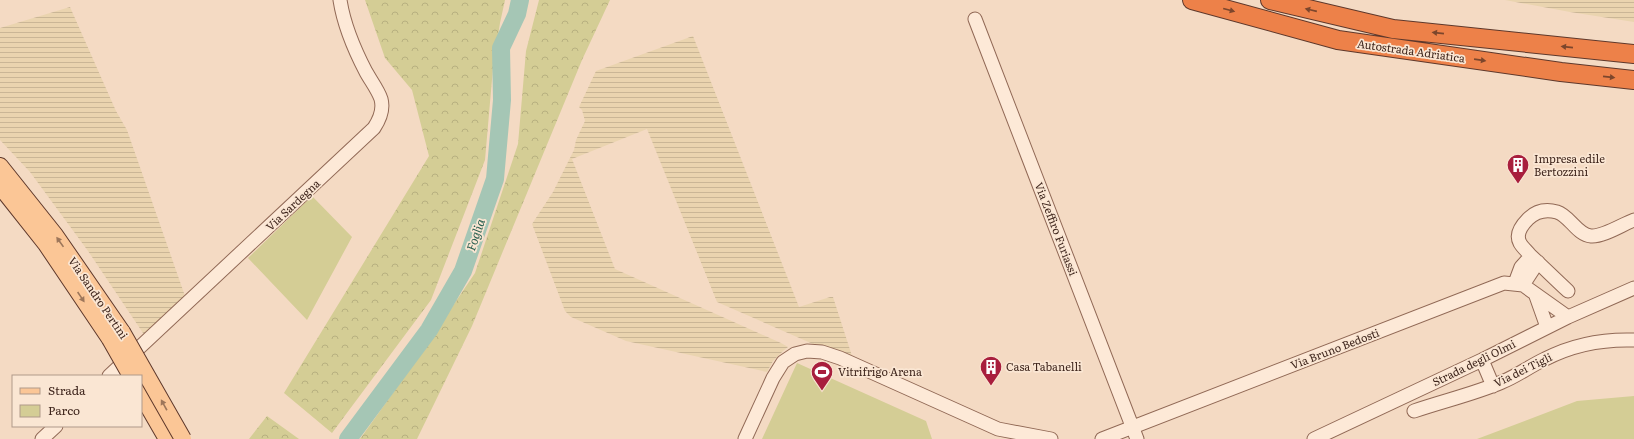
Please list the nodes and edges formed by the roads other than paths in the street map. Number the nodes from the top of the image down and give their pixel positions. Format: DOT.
graph roads {
  1 [pos="340,0"];
  2 [pos="1192,0"];
  3 [pos="1270,0"];
  4 [pos="976,19"];
  5 [pos="1634,54"];
  6 [pos="1634,80"];
  7 [pos="0,166"];
  8 [pos="0,186"];
  9 [pos="1634,220"];
  10 [pos="1535,259"];
  11 [pos="1519,284"];
  12 [pos="1634,288"];
  13 [pos="1568,291"];
  14 [pos="1536,296"];
  15 [pos="1568,317"];
  16 [pos="1547,327"];
  17 [pos="116,336"];
  18 [pos="1634,340"];
  19 [pos="1482,360"];
  20 [pos="110,375"];
  21 [pos="131,375"];
  22 [pos="141,375"];
  23 [pos="142,376"];
  24 [pos="1493,386"];
  25 [pos="142,396"];
  26 [pos="1414,411"];
  27 [pos="55,427"];
  28 [pos="1135,433"];
  29 [pos="42,439"];
  30 [pos="166,439"];
  31 [pos="183,439"];
  32 [pos="745,439"];
  33 [pos="1051,439"];
  34 [pos="1102,439"];
  35 [pos="1314,439"];
  1 -- 20 [label="street, Via Sardegna"];
  2 -- 6 [label="highway, Autostrada Adriatica, one-way"];
  5 -- 3 [label="highway, Autostrada Adriatica, one-way"];
  4 -- 28 [label="street, Via Zeffiro Furiassi"];
  17 -- 7 [label="main road, Via Sandro Pertini, one-way"];
  8 -- 17 [label="main road, Via Sandro Pertini, one-way"];
  9 -- 10 [label="street"];
  10 -- 11 [label="street"];
  10 -- 13 [label="street"];
  11 -- 14 [label="street"];
  11 -- 28 [label="street, Via Bruno Bedosti"];
  12 -- 15 [label="street, Strada degli Olmi"];
  14 -- 15 [label="street"];
  14 -- 16 [label="street"];
  15 -- 16 [label="street, Strada degli Olmi"];
  16 -- 19 [label="street, Strada degli Olmi"];
  17 -- 21 [label="main road, Via Sandro Pertini, bridge"];
  22 -- 17 [label="main road, Via Sandro Pertini, one-way, bridge"];
  18 -- 24 [label="street, Via dei Tigli"];
  19 -- 24 [label="street"];
  19 -- 35 [label="street, Strada degli Olmi"];
  31 -- 23 [label="main road, Via Sandro Pertini, one-way, bridge"];
  24 -- 26 [label="street, Via dei Tigli"];
  25 -- 30 [label="main road"];
  27 -- 29 [label="street"];
  28 -- 34 [label="street, Via Bruno Bedosti"];
  32 -- 33 [label="street"];
}
